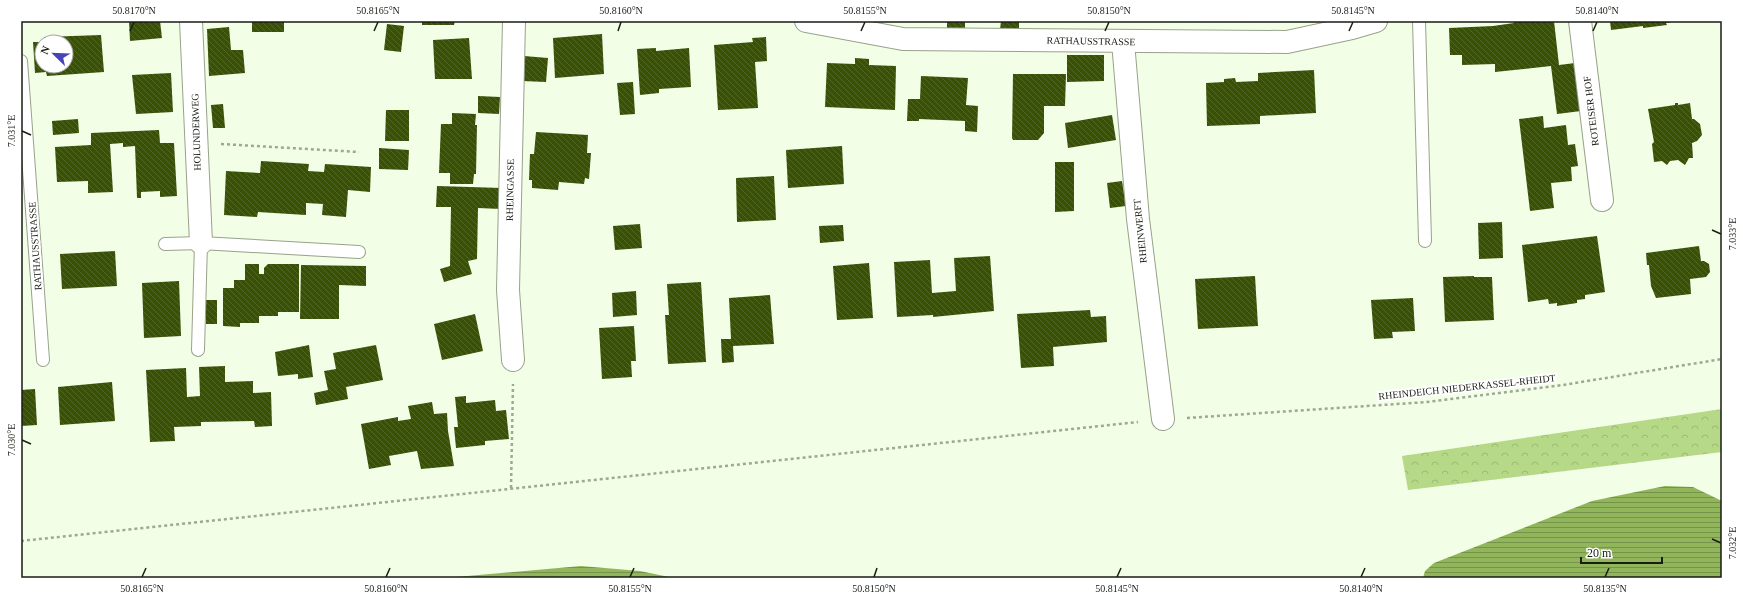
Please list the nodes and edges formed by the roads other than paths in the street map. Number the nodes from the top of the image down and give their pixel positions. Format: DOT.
graph roads {
  1 [pos="191,21"];
  2 [pos="514,21"];
  3 [pos="806,21"];
  4 [pos="1376,21"];
  5 [pos="1419,21"];
  6 [pos="1580,21"];
  7 [pos="1123,42"];
  8 [pos="21,61"];
  9 [pos="1602,200"];
  10 [pos="1424,241"];
  11 [pos="201,243"];
  12 [pos="165,244"];
  13 [pos="359,252"];
  14 [pos="198,350"];
  15 [pos="43,360"];
  16 [pos="513,360"];
  17 [pos="1164,419"];
  1 -- 11 [label="street, HOLUNDERWEG"];
  2 -- 16 [label="street, RHEINGASSE"];
  3 -- 7 [label="street, RATHAUSSTRASSE"];
  4 -- 7 [label="street, RATHAUSSTRASSE"];
  5 -- 10 [label="lane"];
  6 -- 9 [label="street, ROTEISER HOF"];
  7 -- 17 [label="street, RHEINWERFT"];
  8 -- 15 [label="lane, RATHAUSSTRASSE"];
  11 -- 12 [label="lane"];
  11 -- 13 [label="lane"];
  11 -- 14 [label="lane"];
}
